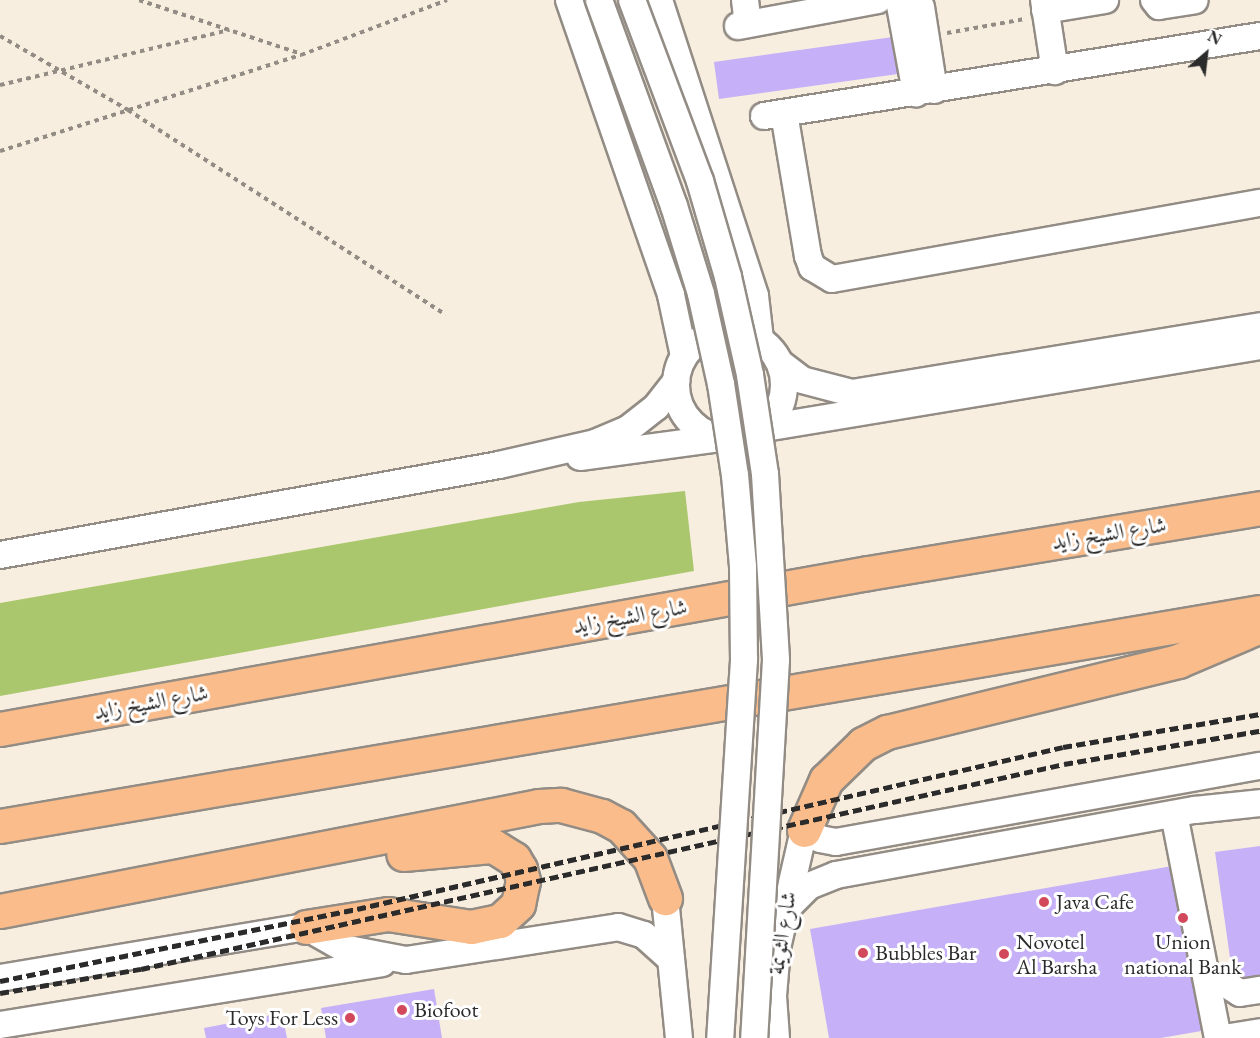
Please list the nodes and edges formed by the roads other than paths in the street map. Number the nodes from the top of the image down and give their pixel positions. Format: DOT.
graph roads {
  1 [pos="569,0"];
  2 [pos="599,0"];
  3 [pos="632,0"];
  4 [pos="658,0"];
  5 [pos="878,0"];
  6 [pos="1105,0"];
  7 [pos="1154,0"];
  8 [pos="1195,0"];
  9 [pos="910,3"];
  10 [pos="1045,8"];
  11 [pos="744,16"];
  12 [pos="1260,36"];
  13 [pos="1055,71"];
  14 [pos="925,92"];
  15 [pos="1260,203"];
  16 [pos="1260,326"];
  17 [pos="760,339"];
  18 [pos="1260,346"];
  19 [pos="684,356"];
  20 [pos="781,364"];
  21 [pos="676,381"];
  22 [pos="765,428"];
  23 [pos="720,438"];
  24 [pos="499,465"];
  25 [pos="1260,508"];
  26 [pos="0,555"];
  27 [pos="1260,612"];
  28 [pos="1260,626"];
  29 [pos="0,729"];
  30 [pos="1260,766"];
  31 [pos="1260,803"];
  32 [pos="1174,814"];
  33 [pos="0,826"];
  34 [pos="804,830"];
  35 [pos="165,881"];
  36 [pos="665,898"];
  37 [pos="0,911"];
  38 [pos="783,913"];
  39 [pos="306,927"];
  40 [pos="671,959"];
  41 [pos="406,960"];
  42 [pos="0,978"];
  43 [pos="1223,982"];
  44 [pos="1260,990"];
  45 [pos="0,1025"];
  46 [pos="1260,1032"];
  47 [pos="679,1038"];
  48 [pos="720,1038"];
  49 [pos="753,1038"];
  50 [pos="776,1038"];
  51 [pos="1218,1038"];
  52 [pos="1224,1038"];
  1 -- 19 [label="street"];
  2 -- 48 [label="street, bridge"];
  3 -- 49 [label="street, bridge"];
  4 -- 17 [label="street"];
  5 -- 11 [label="street"];
  6 -- 10 [label="street"];
  7 -- 8 [label="street"];
  9 -- 14 [label="street"];
  9 -- 14 [label="street"];
  10 -- 13 [label="street"];
  12 -- 13 [label="street"];
  13 -- 14 [label="street"];
  14 -- 15 [label="street"];
  16 -- 20 [label="street"];
  17 -- 19 [label="street"];
  17 -- 20 [label="street"];
  18 -- 22 [label="street"];
  19 -- 21 [label="street"];
  20 -- 22 [label="street"];
  21 -- 23 [label="street"];
  21 -- 24 [label="street"];
  22 -- 23 [label="street"];
  23 -- 24 [label="street"];
  24 -- 26 [label="street"];
  25 -- 29 [label="highway, شارع الشيخ زايد"];
  27 -- 33 [label="highway"];
  28 -- 34 [label="highway"];
  30 -- 34 [label="street"];
  31 -- 32 [label="street"];
  32 -- 38 [label="street"];
  32 -- 51 [label="street"];
  34 -- 38 [label="street, شارع الثويمة"];
  35 -- 36 [label="highway"];
  35 -- 37 [label="highway"];
  35 -- 39 [label="highway"];
  36 -- 40 [label="street"];
  38 -- 50 [label="street, شارع الثويمة"];
  39 -- 41 [label="street"];
  39 -- 42 [label="street"];
  40 -- 41 [label="street"];
  40 -- 47 [label="street"];
  41 -- 45 [label="street"];
  43 -- 44 [label="street"];
  46 -- 52 [label="street"];
}
